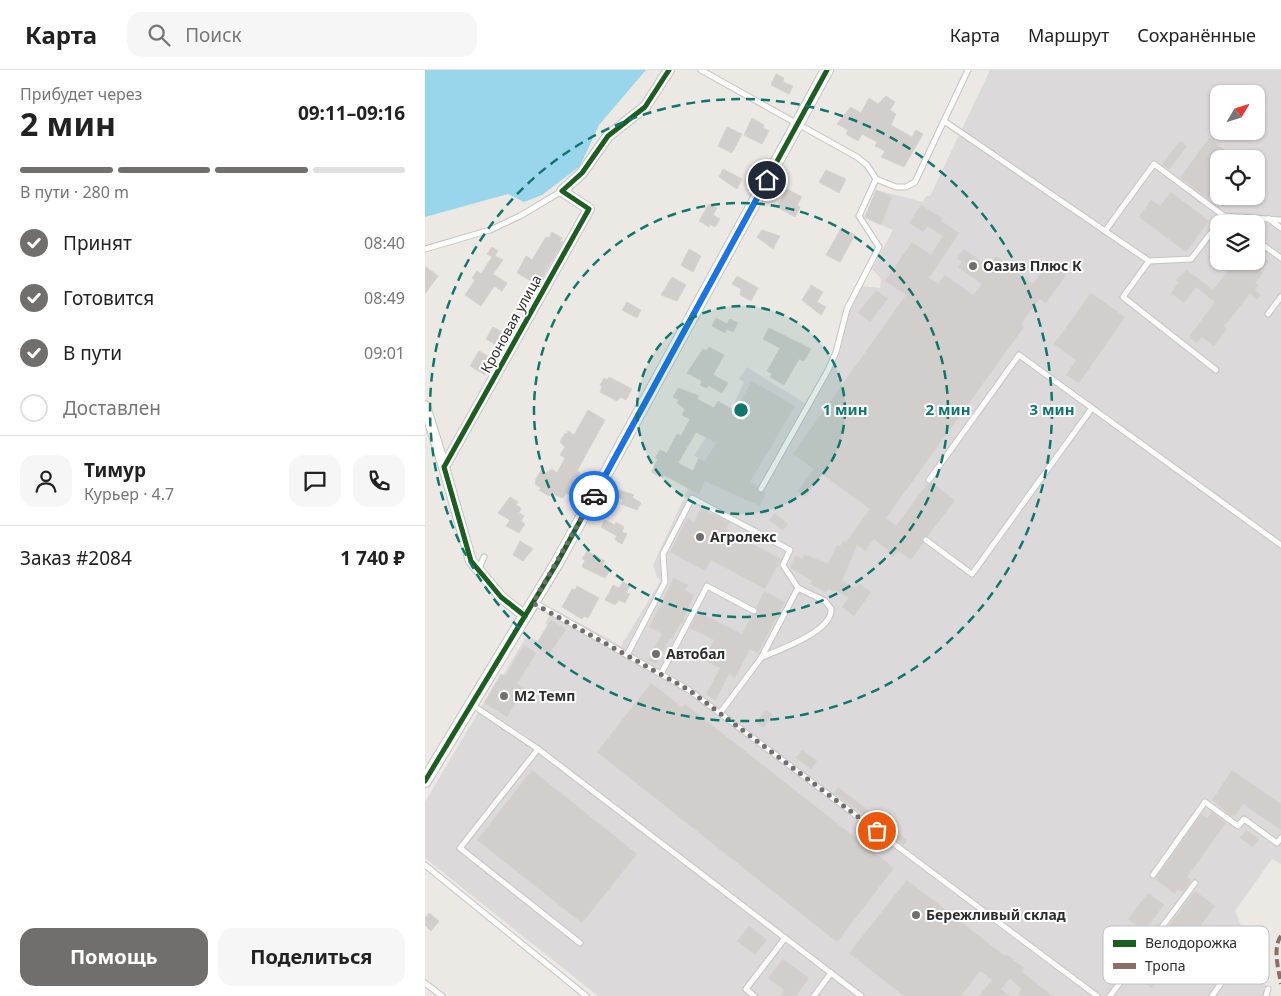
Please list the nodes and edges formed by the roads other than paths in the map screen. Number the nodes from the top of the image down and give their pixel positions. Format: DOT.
graph roads {
  1 [pos="669,70"];
  2 [pos="701,70"];
  3 [pos="827,70"];
  4 [pos="968,70"];
  5 [pos="944,120"];
  6 [pos="798,123"];
  7 [pos="876,179"];
  8 [pos="561,192"];
  9 [pos="1223,215"];
  10 [pos="1266,217"];
  11 [pos="1281,220"];
  12 [pos="1281,228"];
  13 [pos="1105,231"];
  14 [pos="1210,234"];
  15 [pos="1265,246"];
  16 [pos="425,249"];
  17 [pos="1281,258"];
  18 [pos="1149,261"];
  19 [pos="1281,297"];
  20 [pos="1268,314"];
  21 [pos="1216,370"];
  22 [pos="425,406"];
  23 [pos="1092,408"];
  24 [pos="444,467"];
  25 [pos="929,480"];
  26 [pos="761,489"];
  27 [pos="925,540"];
  28 [pos="1281,545"];
  29 [pos="483,557"];
  30 [pos="483,572"];
  31 [pos="798,588"];
  32 [pos="533,603"];
  33 [pos="754,611"];
  34 [pos="525,616"];
  35 [pos="627,655"];
  36 [pos="761,658"];
  37 [pos="661,674"];
  38 [pos="471,704"];
  39 [pos="720,712"];
  40 [pos="539,749"];
  41 [pos="425,781"];
  42 [pos="1281,838"];
  43 [pos="425,865"];
  44 [pos="1153,875"];
  45 [pos="1195,883"];
  46 [pos="1163,926"];
  47 [pos="785,938"];
  48 [pos="580,943"];
  49 [pos="831,973"];
  50 [pos="425,983"];
  51 [pos="1119,984"];
  52 [pos="1221,984"];
  53 [pos="1268,989"];
  54 [pos="442,996"];
  55 [pos="586,996"];
  56 [pos="754,996"];
  57 [pos="813,996"];
  58 [pos="861,996"];
  59 [pos="1097,996"];
  60 [pos="1110,996"];
  61 [pos="1212,996"];
  62 [pos="1266,996"];
  1 -- 8 [label="street"];
  2 -- 6 [label="lane"];
  3 -- 6 [label="street"];
  4 -- 5 [label="lane"];
  5 -- 7 [label="lane"];
  5 -- 13 [label="lane"];
  6 -- 7 [label="lane"];
  6 -- 32 [label="street"];
  7 -- 26 [label="lane"];
  8 -- 16 [label="lane"];
  8 -- 24 [label="street, Кроновая улица"];
  9 -- 13 [label="lane"];
  10 -- 11 [label="lane"];
  10 -- 12 [label="lane"];
  13 -- 18 [label="lane"];
  14 -- 18 [label="lane"];
  15 -- 17 [label="lane"];
  18 -- 21 [label="lane"];
  19 -- 20 [label="lane"];
  22 -- 24 [label="street"];
  23 -- 25 [label="lane"];
  23 -- 27 [label="lane"];
  23 -- 28 [label="lane"];
  24 -- 30 [label="street"];
  29 -- 30 [label="lane"];
  30 -- 34 [label="street"];
  31 -- 35 [label="lane"];
  31 -- 36 [label="lane"];
  31 -- 36 [label="lane"];
  32 -- 34 [label="street"];
  32 -- 35 [label="lane"];
  33 -- 37 [label="lane"];
  34 -- 38 [label="street"];
  35 -- 37 [label="lane"];
  36 -- 39 [label="lane"];
  37 -- 39 [label="lane"];
  38 -- 40 [label="lane"];
  38 -- 41 [label="street"];
  39 -- 59 [label="lane"];
  40 -- 47 [label="lane"];
  40 -- 48 [label="lane"];
  42 -- 44 [label="lane"];
  43 -- 55 [label="lane"];
  45 -- 46 [label="lane"];
  47 -- 49 [label="lane"];
  47 -- 56 [label="lane"];
  49 -- 57 [label="lane"];
  49 -- 58 [label="lane"];
  50 -- 54 [label="lane"];
  51 -- 60 [label="lane"];
  52 -- 61 [label="lane"];
  53 -- 62 [label="lane"];
}
